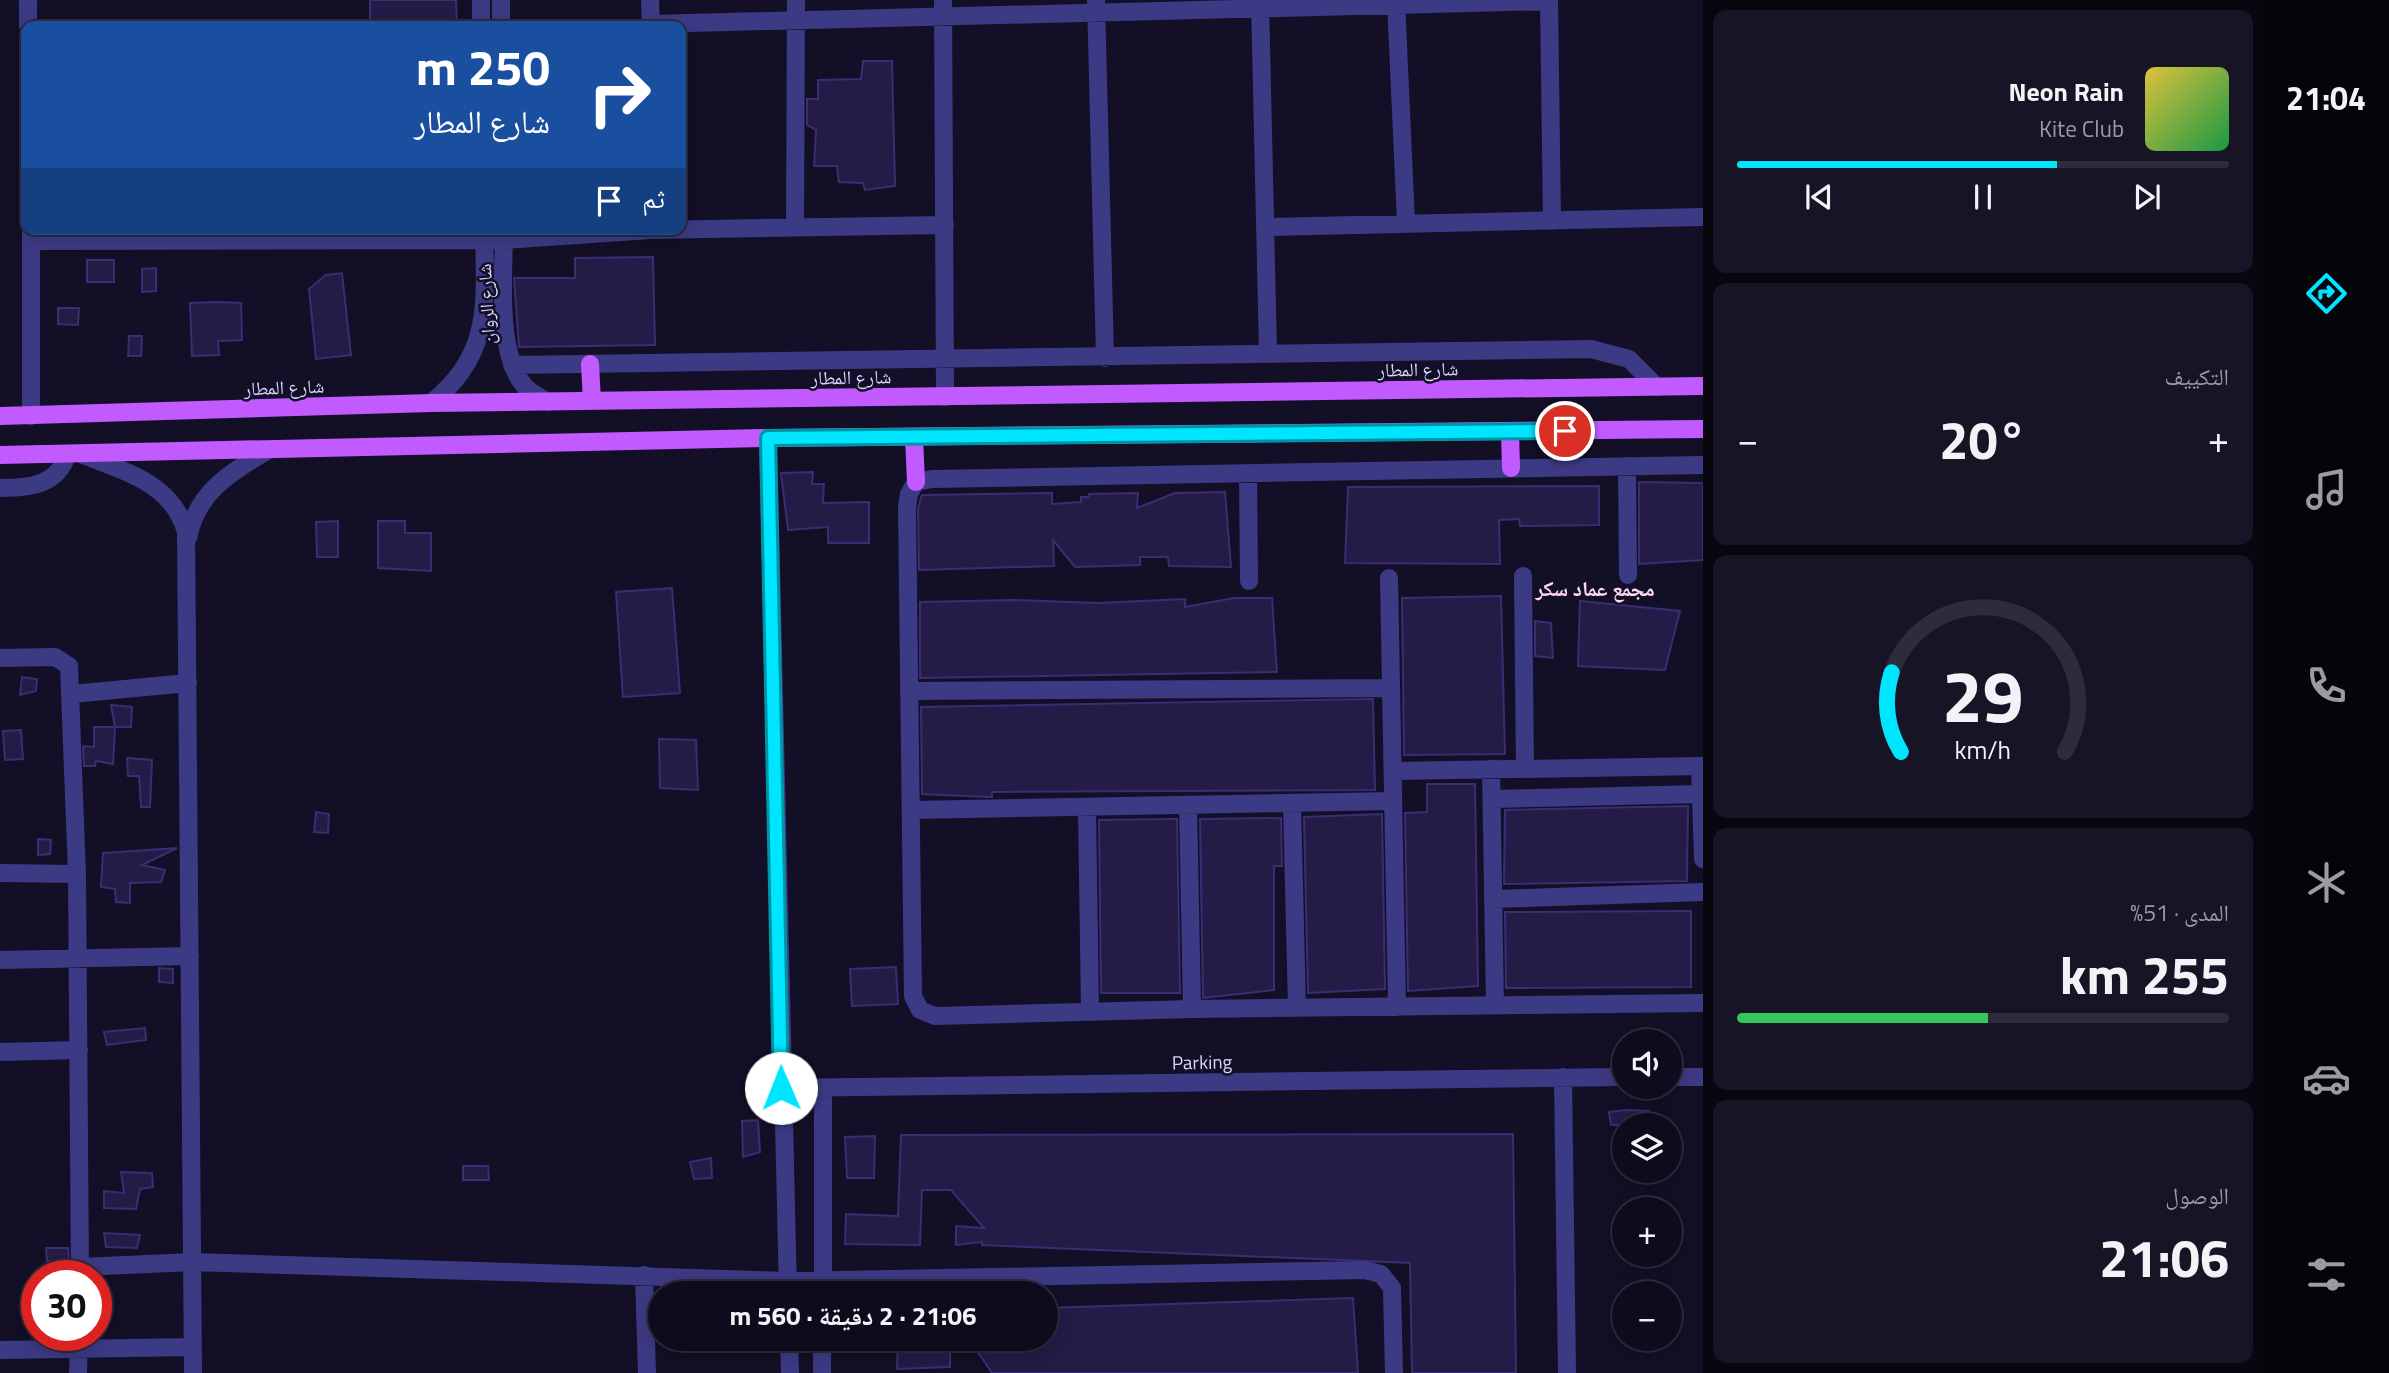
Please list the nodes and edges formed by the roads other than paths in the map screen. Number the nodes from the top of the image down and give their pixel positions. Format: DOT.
graph roads {
  1 [pos="28,0"];
  2 [pos="481,0"];
  3 [pos="501,0"];
  4 [pos="650,0"];
  5 [pos="796,0"];
  6 [pos="1549,1"];
  7 [pos="1396,2"];
  8 [pos="1260,4"];
  9 [pos="1096,6"];
  10 [pos="944,8"];
  11 [pos="796,20"];
  12 [pos="28,21"];
  13 [pos="481,21"];
  14 [pos="501,21"];
  15 [pos="651,21"];
  16 [pos="686,24"];
  17 [pos="1703,217"];
  18 [pos="1552,221"];
  19 [pos="1406,223"];
  20 [pos="945,225"];
  21 [pos="795,227"];
  22 [pos="1265,227"];
  23 [pos="686,229"];
  24 [pos="31,235"];
  25 [pos="484,235"];
  26 [pos="504,235"];
  27 [pos="1268,354"];
  28 [pos="1105,358"];
  29 [pos="945,359"];
  30 [pos="590,364"];
  31 [pos="512,365"];
  32 [pos="1703,386"];
  33 [pos="1657,387"];
  34 [pos="945,397"];
  35 [pos="592,401"];
  36 [pos="548,402"];
  37 [pos="431,404"];
  38 [pos="0,416"];
  39 [pos="31,416"];
  40 [pos="1703,429"];
  41 [pos="1510,431"];
  42 [pos="914,437"];
  43 [pos="768,438"];
  44 [pos="268,450"];
  45 [pos="74,454"];
  46 [pos="0,455"];
  47 [pos="1703,465"];
  48 [pos="1627,466"];
  49 [pos="1511,468"];
  50 [pos="1248,473"];
  51 [pos="916,482"];
  52 [pos="0,488"];
  53 [pos="187,545"];
  54 [pos="1628,575"];
  55 [pos="1523,576"];
  56 [pos="1390,578"];
  57 [pos="1249,581"];
  58 [pos="0,658"];
  59 [pos="188,683"];
  60 [pos="1391,688"];
  61 [pos="909,691"];
  62 [pos="72,694"];
  63 [pos="1702,766"];
  64 [pos="1491,769"];
  65 [pos="1525,769"];
  66 [pos="1393,771"];
  67 [pos="1701,794"];
  68 [pos="1492,799"];
  69 [pos="1393,801"];
  70 [pos="1292,803"];
  71 [pos="1188,805"];
  72 [pos="1087,807"];
  73 [pos="911,810"];
  74 [pos="1703,859"];
  75 [pos="0,873"];
  76 [pos="77,874"];
  77 [pos="1703,892"];
  78 [pos="1493,899"];
  79 [pos="190,956"];
  80 [pos="78,958"];
  81 [pos="0,960"];
  82 [pos="1703,1003"];
  83 [pos="1495,1005"];
  84 [pos="1397,1007"];
  85 [pos="1297,1008"];
  86 [pos="1192,1009"];
  87 [pos="1090,1011"];
  88 [pos="79,1050"];
  89 [pos="0,1052"];
  90 [pos="1563,1077"];
  91 [pos="1612,1077"];
  92 [pos="1682,1077"];
  93 [pos="1703,1077"];
  94 [pos="781,1088"];
  95 [pos="823,1088"];
  96 [pos="80,1260"];
  97 [pos="193,1262"];
  98 [pos="112,1269"];
  99 [pos="644,1275"];
  100 [pos="716,1281"];
  101 [pos="788,1281"];
  102 [pos="823,1281"];
  103 [pos="992,1281"];
  104 [pos="112,1344"];
  105 [pos="21,1348"];
  106 [pos="192,1348"];
  107 [pos="0,1350"];
  108 [pos="79,1351"];
  109 [pos="789,1351"];
  110 [pos="822,1351"];
  111 [pos="78,1373"];
  112 [pos="193,1373"];
  113 [pos="647,1373"];
  114 [pos="790,1373"];
  115 [pos="822,1373"];
  116 [pos="1394,1373"];
  117 [pos="1567,1373"];
  1 -- 12 [label="street"];
  2 -- 13 [label="street"];
  3 -- 14 [label="street"];
  4 -- 15 [label="street"];
  5 -- 11 [label="street"];
  6 -- 7 [label="street"];
  6 -- 18 [label="street"];
  7 -- 8 [label="street"];
  7 -- 19 [label="street"];
  8 -- 9 [label="street"];
  8 -- 22 [label="street"];
  9 -- 10 [label="street"];
  9 -- 28 [label="street"];
  10 -- 11 [label="street"];
  10 -- 20 [label="street"];
  11 -- 16 [label="street"];
  11 -- 21 [label="street"];
  17 -- 18 [label="street"];
  18 -- 19 [label="street"];
  19 -- 22 [label="street"];
  20 -- 21 [label="street"];
  20 -- 29 [label="street"];
  21 -- 23 [label="street"];
  22 -- 27 [label="street"];
  24 -- 39 [label="street"];
  25 -- 37 [label="street, شارع الروان"];
  26 -- 31 [label="street, شارع الروان"];
  27 -- 28 [label="street"];
  27 -- 33 [label="street"];
  28 -- 29 [label="street"];
  29 -- 30 [label="street"];
  29 -- 34 [label="street"];
  30 -- 31 [label="street"];
  30 -- 35 [label="main road"];
  31 -- 36 [label="street, شارع الروان"];
  32 -- 33 [label="main road, شارع المطار"];
  33 -- 34 [label="main road, شارع المطار"];
  34 -- 35 [label="main road, شارع المطار"];
  35 -- 36 [label="main road, شارع المطار"];
  36 -- 37 [label="main road, شارع المطار"];
  37 -- 39 [label="main road, شارع المطار"];
  38 -- 39 [label="main road, شارع المطار"];
  40 -- 41 [label="main road"];
  41 -- 42 [label="main road"];
  41 -- 49 [label="main road"];
  42 -- 43 [label="main road"];
  42 -- 51 [label="main road"];
  43 -- 44 [label="main road"];
  43 -- 94 [label="street"];
  44 -- 45 [label="main road"];
  44 -- 53 [label="street"];
  45 -- 46 [label="main road"];
  45 -- 52 [label="street"];
  45 -- 53 [label="street"];
  47 -- 48 [label="street"];
  48 -- 49 [label="street"];
  48 -- 54 [label="street"];
  49 -- 50 [label="street"];
  50 -- 51 [label="street"];
  50 -- 57 [label="street"];
  51 -- 61 [label="street"];
  53 -- 59 [label="street"];
  55 -- 65 [label="street"];
  56 -- 60 [label="street"];
  58 -- 62 [label="street"];
  59 -- 62 [label="street"];
  59 -- 79 [label="street"];
  60 -- 61 [label="street"];
  60 -- 66 [label="street"];
  61 -- 73 [label="street"];
  62 -- 76 [label="street"];
  63 -- 65 [label="street"];
  63 -- 67 [label="street"];
  64 -- 65 [label="street"];
  64 -- 66 [label="street"];
  64 -- 68 [label="street"];
  66 -- 69 [label="street"];
  67 -- 68 [label="street"];
  67 -- 74 [label="street"];
  68 -- 78 [label="street"];
  69 -- 70 [label="street"];
  69 -- 84 [label="street"];
  70 -- 71 [label="street"];
  70 -- 85 [label="street"];
  71 -- 72 [label="street"];
  71 -- 86 [label="street"];
  72 -- 73 [label="street"];
  72 -- 87 [label="street"];
  73 -- 87 [label="street"];
  75 -- 76 [label="street"];
  76 -- 80 [label="street"];
  77 -- 78 [label="street"];
  78 -- 83 [label="street"];
  79 -- 80 [label="street"];
  79 -- 97 [label="street"];
  80 -- 81 [label="street"];
  80 -- 88 [label="street"];
  82 -- 83 [label="street"];
  83 -- 84 [label="street"];
  84 -- 85 [label="street"];
  85 -- 86 [label="street"];
  86 -- 87 [label="street"];
  88 -- 89 [label="street"];
  88 -- 96 [label="street"];
  90 -- 91 [label="street, Parking"];
  90 -- 95 [label="street, Parking"];
  90 -- 117 [label="street"];
  92 -- 93 [label="street"];
  94 -- 95 [label="street, Parking"];
  94 -- 101 [label="street"];
  95 -- 102 [label="street"];
  97 -- 98 [label="street"];
  97 -- 99 [label="street"];
  97 -- 106 [label="street"];
  99 -- 100 [label="street"];
  99 -- 113 [label="street"];
  103 -- 116 [label="street"];
  104 -- 106 [label="street"];
  105 -- 107 [label="street"];
  106 -- 112 [label="street"];
  108 -- 111 [label="street"];
  109 -- 114 [label="street"];
  110 -- 115 [label="street"];
}
